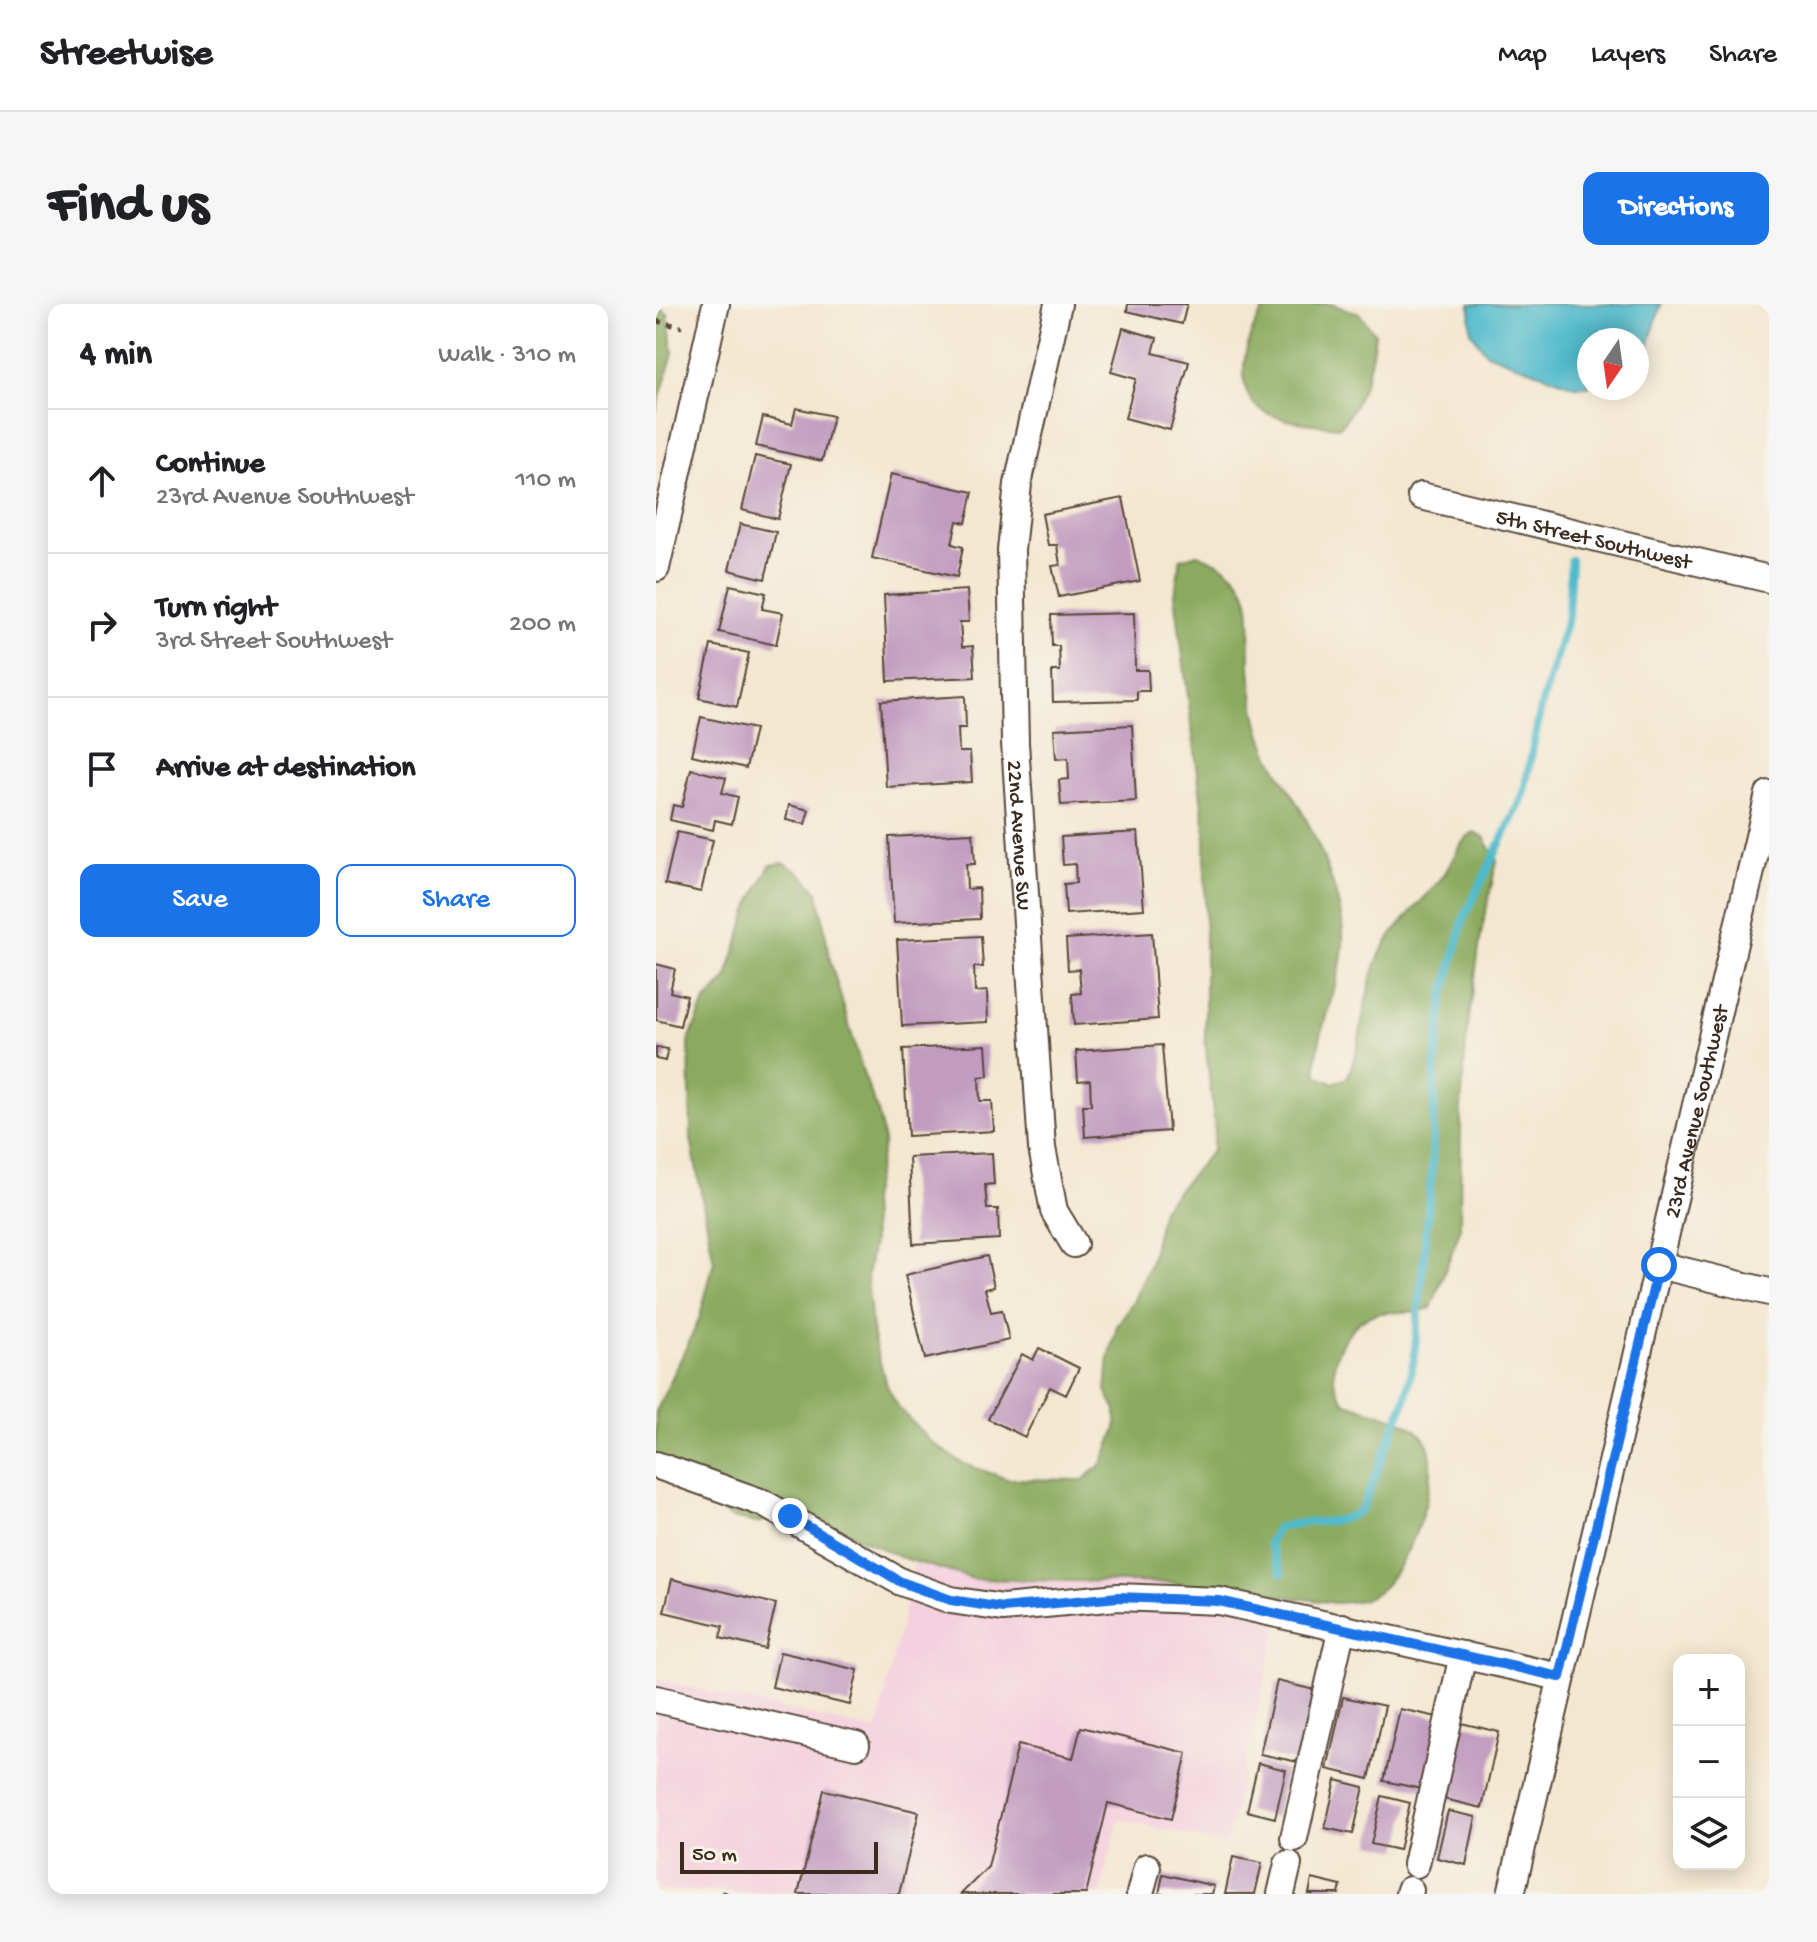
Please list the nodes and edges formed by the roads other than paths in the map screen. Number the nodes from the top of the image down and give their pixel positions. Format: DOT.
graph roads {
  1 [pos="716,304"];
  2 [pos="1058,304"];
  3 [pos="1421,496"];
  4 [pos="656,568"];
  5 [pos="1769,579"];
  6 [pos="1769,794"];
  7 [pos="1074,1244"];
  8 [pos="1659,1265"];
  9 [pos="1769,1292"];
  10 [pos="656,1465"];
  11 [pos="1342,1627"];
  12 [pos="1463,1655"];
  13 [pos="1560,1677"];
  14 [pos="656,1699"];
  15 [pos="856,1745"];
  16 [pos="1416,1864"];
  17 [pos="1147,1867"];
  18 [pos="1140,1894"];
  19 [pos="1281,1894"];
  20 [pos="1511,1894"];
  1 -- 4 [label="street"];
  2 -- 7 [label="street, 22nd Avenue SW"];
  3 -- 5 [label="street, 5th Street Southwest"];
  6 -- 8 [label="street, 23rd Avenue Southwest"];
  8 -- 9 [label="street"];
  8 -- 13 [label="street, 23rd Avenue Southwest"];
  10 -- 11 [label="street"];
  11 -- 12 [label="street"];
  11 -- 19 [label="street"];
  12 -- 13 [label="street"];
  12 -- 16 [label="street"];
  13 -- 20 [label="street, 23rd Avenue Southwest"];
  14 -- 15 [label="street"];
  17 -- 18 [label="street"];
}
